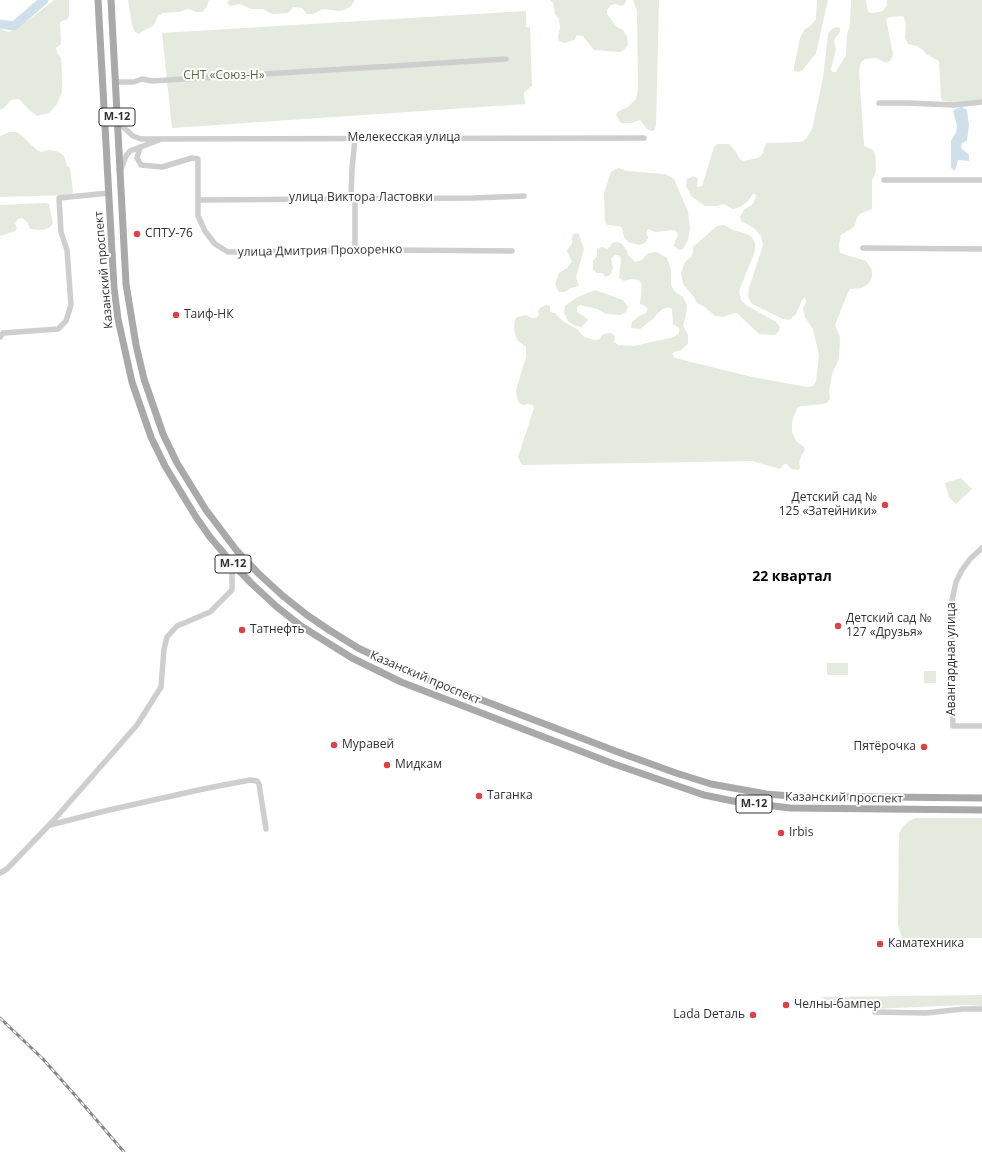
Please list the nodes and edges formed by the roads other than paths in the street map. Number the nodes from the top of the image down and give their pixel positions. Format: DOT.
graph roads {
  1 [pos="98,0"];
  2 [pos="111,0"];
  3 [pos="506,59"];
  4 [pos="115,82"];
  5 [pos="982,102"];
  6 [pos="879,103"];
  7 [pos="118,122"];
  8 [pos="163,138"];
  9 [pos="354,138"];
  10 [pos="644,138"];
  11 [pos="140,147"];
  12 [pos="120,170"];
  13 [pos="884,180"];
  14 [pos="982,180"];
  15 [pos="108,193"];
  16 [pos="524,196"];
  17 [pos="353,198"];
  18 [pos="198,200"];
  19 [pos="864,248"];
  20 [pos="982,249"];
  21 [pos="355,251"];
  22 [pos="512,251"];
  23 [pos="0,337"];
  24 [pos="982,548"];
  25 [pos="232,563"];
  26 [pos="542,723"];
  27 [pos="982,726"];
  28 [pos="537,734"];
  29 [pos="982,798"];
  30 [pos="982,810"];
  31 [pos="49,825"];
  32 [pos="266,829"];
  33 [pos="0,873"];
  34 [pos="982,1009"];
  35 [pos="875,1012"];
  1 -- 15 [label="main road, Казанский проспект / М-12"];
  2 -- 4 [label="main road, Казанский проспект / М-12"];
  3 -- 4 [label="street"];
  4 -- 7 [label="main road, Казанский проспект / М-12"];
  5 -- 6 [label="street"];
  7 -- 8 [label="street, Мелекесская улица"];
  7 -- 12 [label="main road, Казанский проспект / М-12"];
  8 -- 9 [label="street, Мелекесская улица"];
  8 -- 11 [label="street"];
  9 -- 10 [label="street, Мелекесская улица"];
  9 -- 17 [label="street"];
  11 -- 12 [label="street"];
  11 -- 18 [label="street, улица Дмитрия Прохоренко"];
  12 -- 26 [label="main road, Казанский проспект / М-12"];
  13 -- 14 [label="street"];
  15 -- 23 [label="street"];
  15 -- 25 [label="main road, Казанский проспект / М-12"];
  16 -- 17 [label="street, улица Виктора Ластовки"];
  17 -- 18 [label="street, улица Виктора Ластовки"];
  17 -- 21 [label="street"];
  18 -- 21 [label="street, улица Дмитрия Прохоренко"];
  19 -- 20 [label="street"];
  21 -- 22 [label="street, улица Дмитрия Прохоренко"];
  24 -- 27 [label="street, Авангардная улица"];
  25 -- 28 [label="main road, Казанский проспект / М-12"];
  25 -- 31 [label="street"];
  26 -- 28 [label="main road"];
  26 -- 29 [label="main road, Казанский проспект / М-12"];
  28 -- 30 [label="main road, Казанский проспект / М-12"];
  31 -- 32 [label="street"];
  31 -- 33 [label="street"];
  34 -- 35 [label="street"];
}
